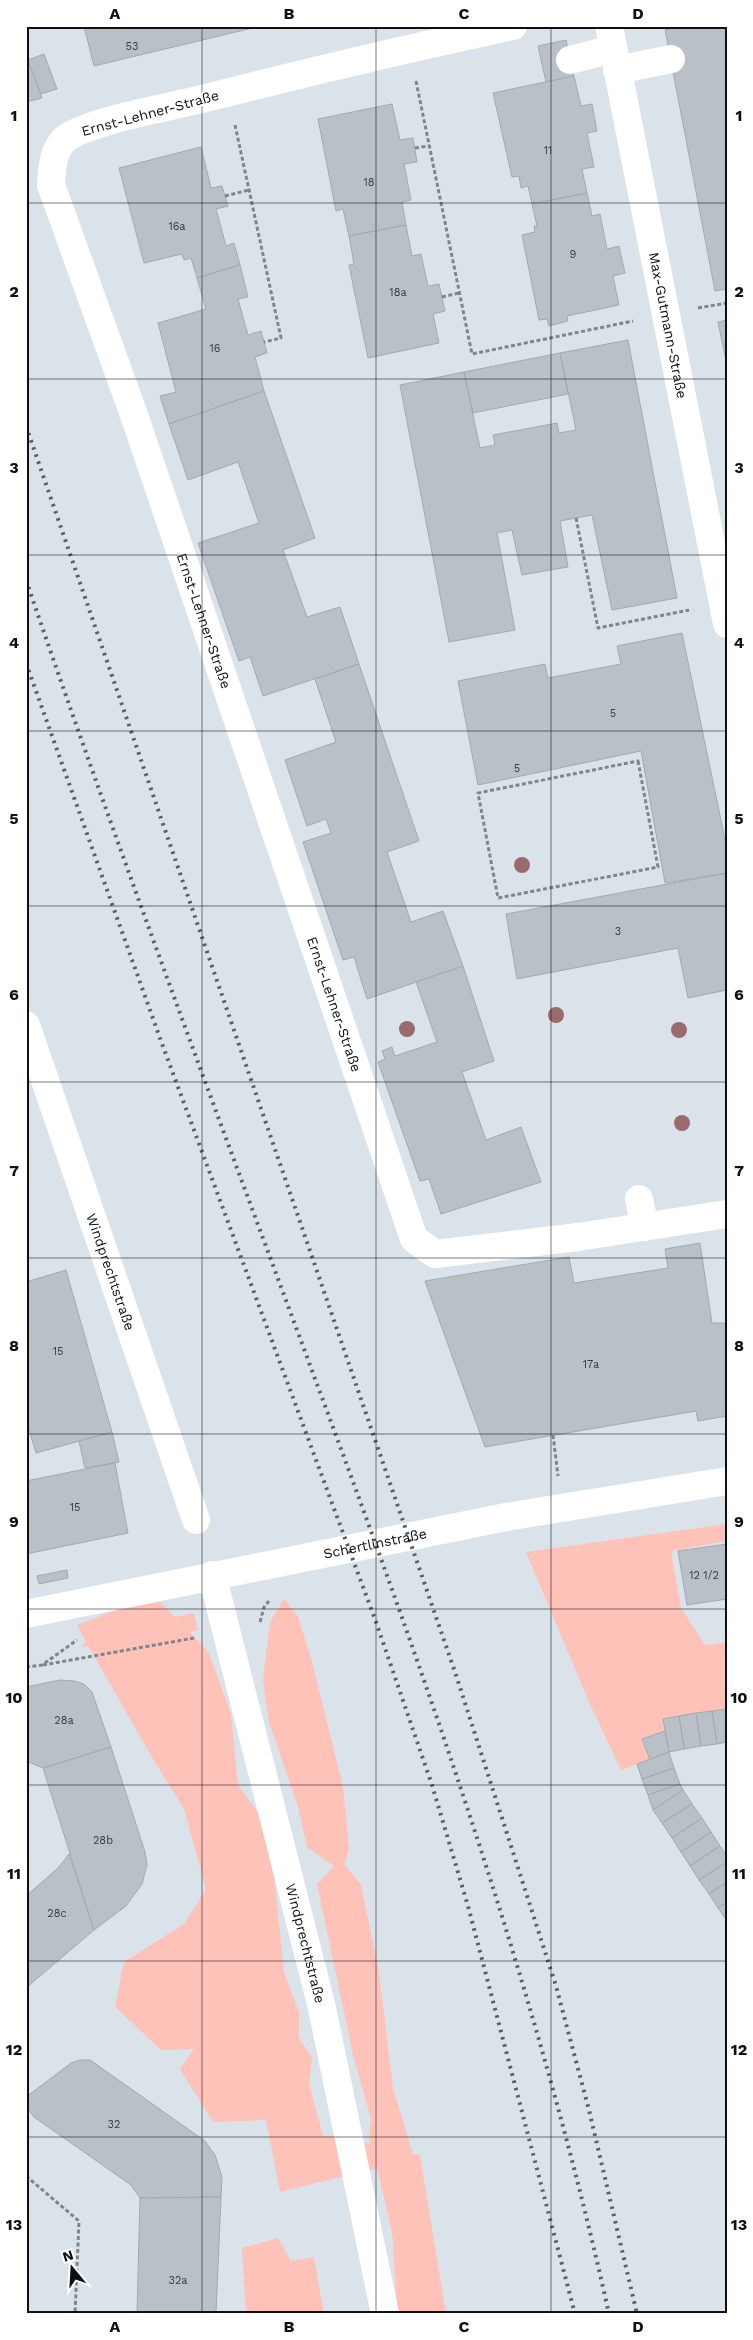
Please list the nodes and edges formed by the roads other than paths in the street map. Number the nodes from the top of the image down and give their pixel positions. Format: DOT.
graph roads {
  1 [pos="513,26"];
  2 [pos="613,48"];
  3 [pos="671,59"];
  4 [pos="570,60"];
  5 [pos="725,613"];
  6 [pos="26,1025"];
  7 [pos="639,1199"];
  8 [pos="727,1214"];
  9 [pos="645,1227"];
  10 [pos="727,1481"];
  11 [pos="196,1520"];
  12 [pos="212,1575"];
  13 [pos="26,1614"];
  14 [pos="385,2314"];
  1 -- 9 [label="street, Ernst-Lehner-Straße"];
  2 -- 3 [label="street"];
  2 -- 4 [label="street"];
  2 -- 5 [label="street, Max-Gutmann-Straße"];
  6 -- 11 [label="street, Windprechtstraße"];
  7 -- 9 [label="street"];
  8 -- 9 [label="street, Ernst-Lehner-Straße"];
  10 -- 12 [label="street, Schertlinstraße"];
  12 -- 13 [label="street, Schertlinstraße"];
  12 -- 14 [label="street, Windprechtstraße"];
}
